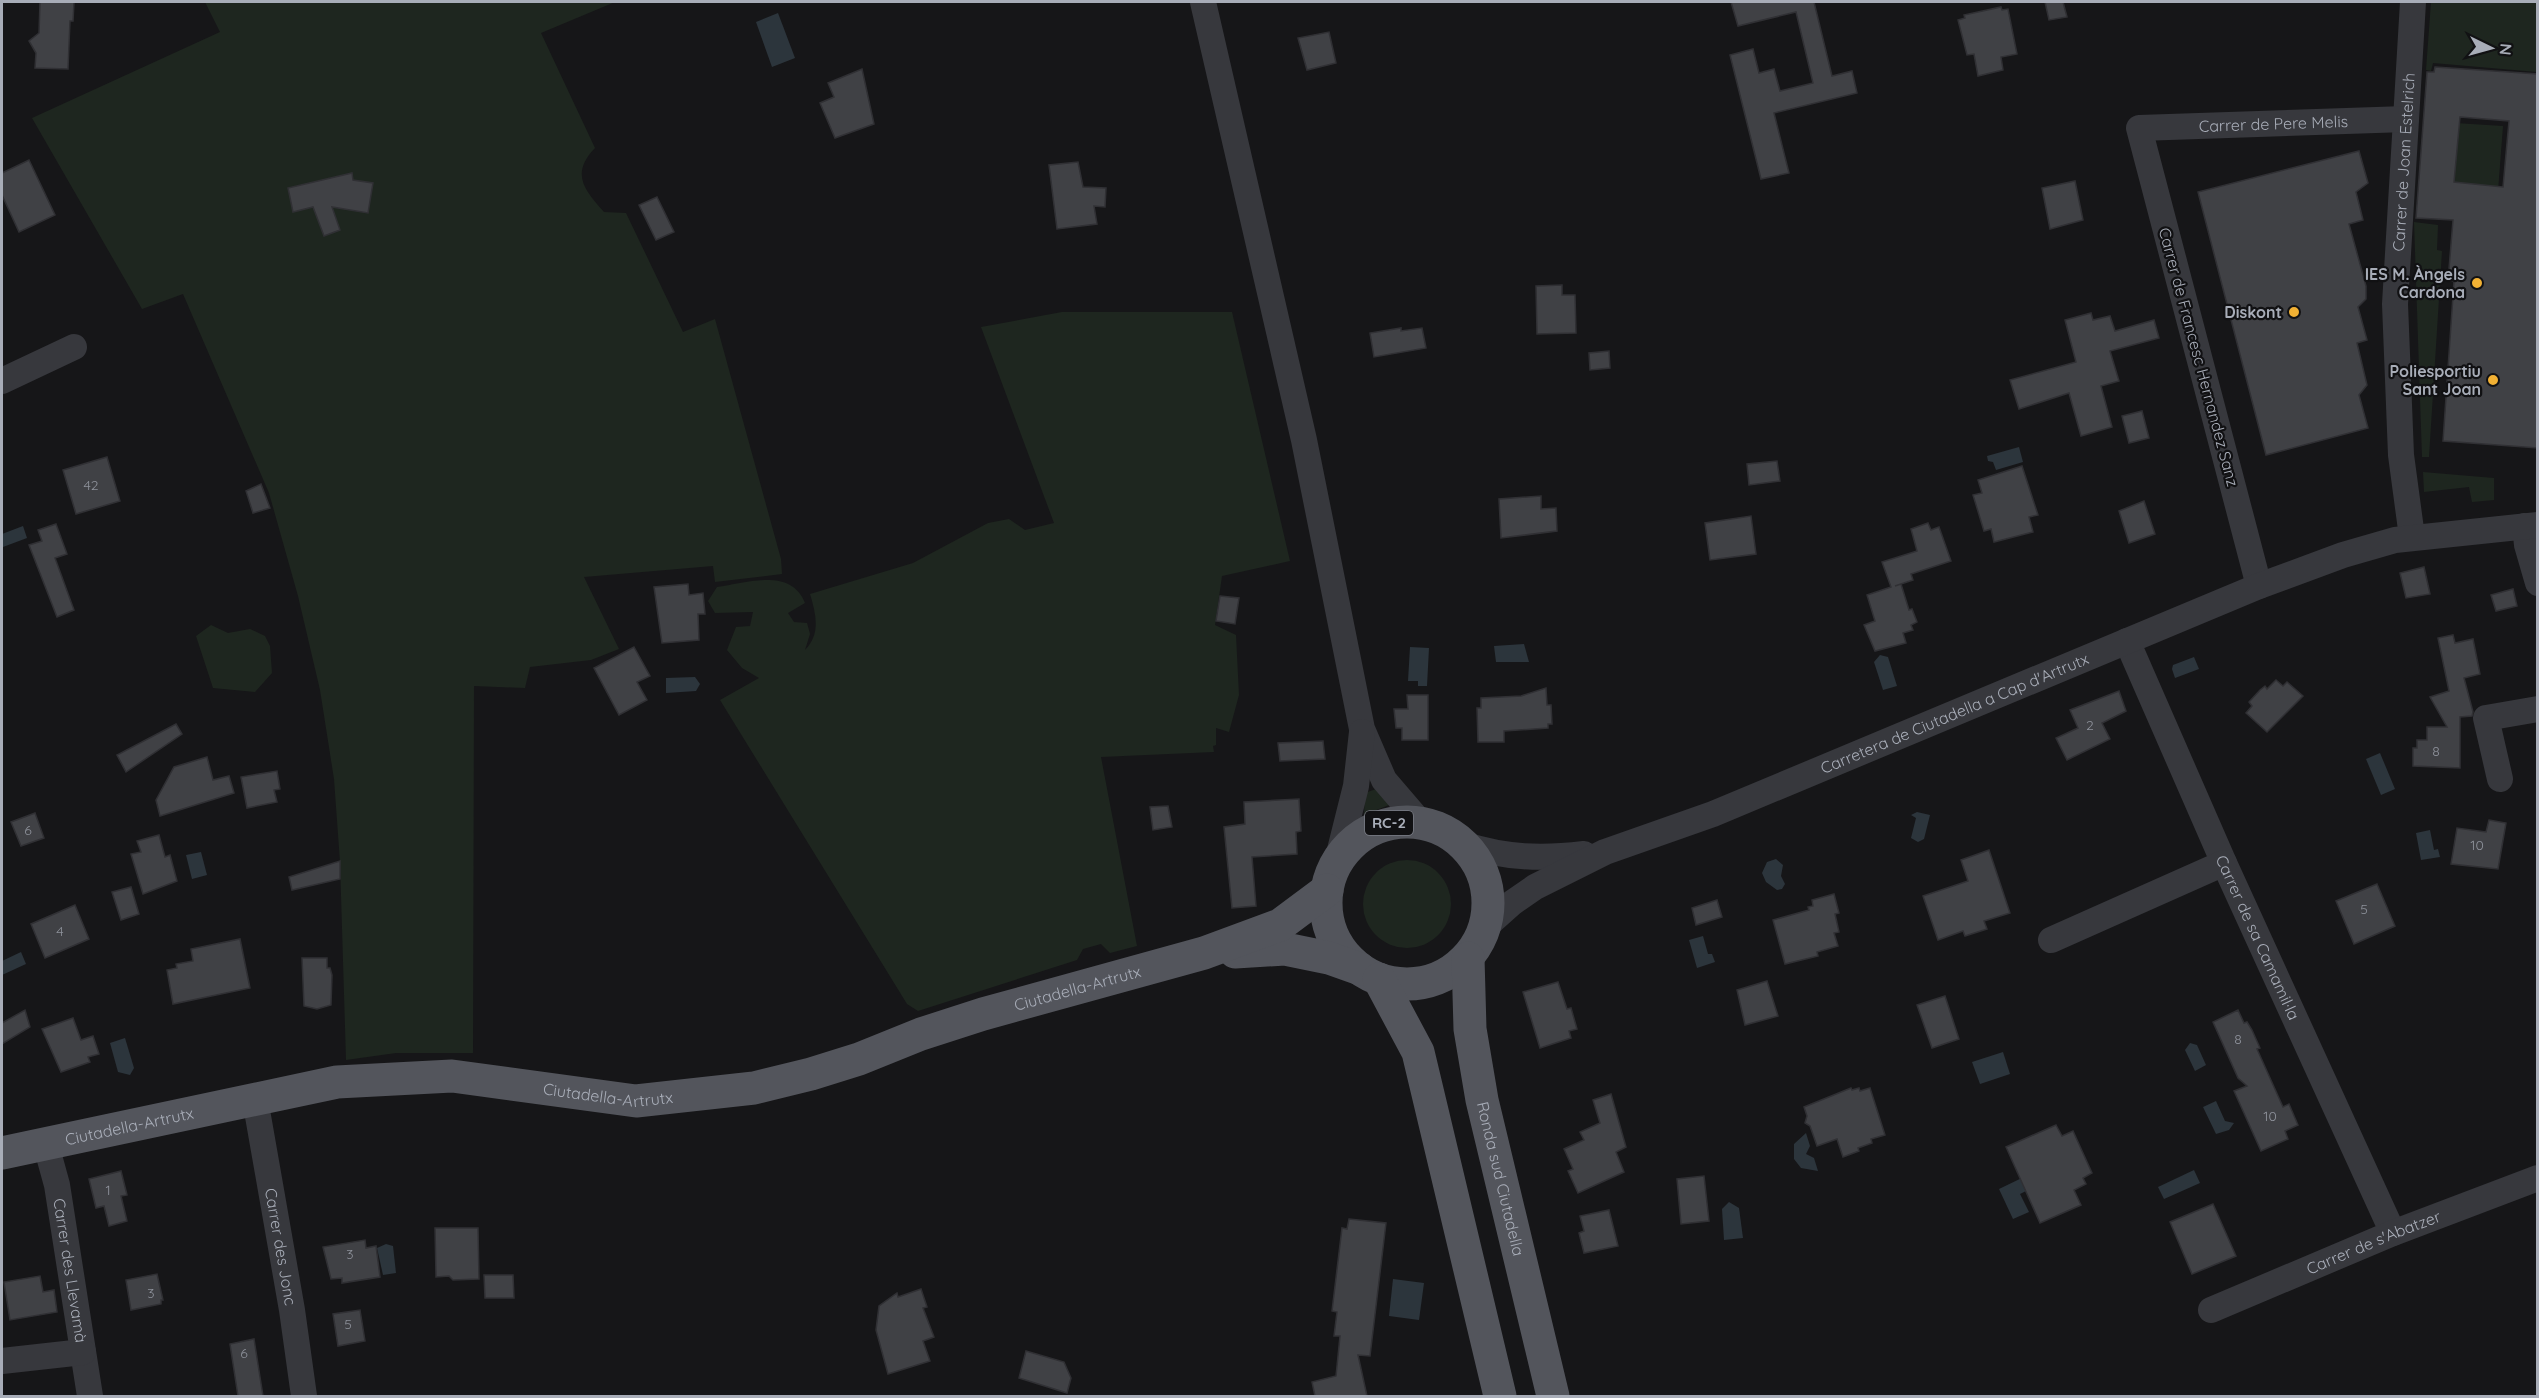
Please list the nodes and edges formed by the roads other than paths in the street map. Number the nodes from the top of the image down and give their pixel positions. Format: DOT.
graph roads {
  1 [pos="1203,2"];
  2 [pos="2414,2"];
  3 [pos="2406,119"];
  4 [pos="2139,128"];
  5 [pos="74,347"];
  6 [pos="2,381"];
  7 [pos="2531,526"];
  8 [pos="2452,534"];
  9 [pos="2412,537"];
  10 [pos="2303,572"];
  11 [pos="2538,583"];
  12 [pos="2259,586"];
  13 [pos="2127,641"];
  14 [pos="2538,709"];
  15 [pos="1362,729"];
  16 [pos="2500,778"];
  17 [pos="1420,822"];
  18 [pos="1465,845"];
  19 [pos="1605,852"];
  20 [pos="1338,858"];
  21 [pos="2224,863"];
  22 [pos="1327,890"];
  23 [pos="1484,928"];
  24 [pos="2051,940"];
  25 [pos="1203,953"];
  26 [pos="1468,958"];
  27 [pos="1369,974"];
  28 [pos="255,1099"];
  29 [pos="46,1145"];
  30 [pos="2,1153"];
  31 [pos="2538,1178"];
  32 [pos="2393,1233"];
  33 [pos="2211,1310"];
  34 [pos="82,1352"];
  35 [pos="2,1361"];
  36 [pos="90,1396"];
  37 [pos="304,1396"];
  38 [pos="1500,1396"];
  39 [pos="1553,1396"];
  1 -- 15 [label="street"];
  2 -- 3 [label="street, Carrer de Joan Estelrich"];
  3 -- 4 [label="street, Carrer de Pere Melis"];
  3 -- 9 [label="street, Carrer de Joan Estelrich"];
  4 -- 12 [label="street, Carrer de Francesc Hernandez Sanz"];
  5 -- 6 [label="street"];
  7 -- 8 [label="street, Carretera de Ciutadella a Cap d'Artrutx"];
  7 -- 11 [label="street"];
  8 -- 9 [label="street, Carretera de Ciutadella a Cap d'Artrutx"];
  8 -- 10 [label="street, Carretera de Ciutadella a Cap d'Artrutx"];
  9 -- 10 [label="street, Carretera de Ciutadella a Cap d'Artrutx"];
  10 -- 12 [label="street, Carretera de Ciutadella a Cap d'Artrutx"];
  12 -- 13 [label="street, Carretera de Ciutadella a Cap d'Artrutx"];
  13 -- 19 [label="street, Carretera de Ciutadella a Cap d'Artrutx"];
  13 -- 21 [label="street, Carrer de sa Camamil·la"];
  14 -- 16 [label="street"];
  15 -- 17 [label="street"];
  15 -- 20 [label="street"];
  17 -- 18 [label="main road, RC-2"];
  17 -- 20 [label="main road, RC-2"];
  18 -- 19 [label="street, Carretera de Ciutadella a Cap d'Artrutx"];
  18 -- 23 [label="main road, RC-2"];
  19 -- 23 [label="street, Carretera de Ciutadella a Cap d'Artrutx"];
  20 -- 22 [label="main road, RC-2"];
  21 -- 24 [label="street"];
  21 -- 32 [label="street, Carrer de sa Camamil·la"];
  22 -- 25 [label="main road, Ciutadella-Artrutx"];
  22 -- 27 [label="main road, RC-2"];
  23 -- 26 [label="main road, RC-2"];
  25 -- 27 [label="main road, Ciutadella-Artrutx"];
  25 -- 28 [label="main road, Ciutadella-Artrutx"];
  26 -- 27 [label="main road, RC-2"];
  26 -- 39 [label="main road, Ronda sud Ciutadella / RC-2"];
  27 -- 38 [label="main road, RC-2"];
  28 -- 29 [label="main road, Ciutadella-Artrutx"];
  28 -- 37 [label="street, Carrer des Jonc"];
  29 -- 30 [label="main road, Ciutadella-Artrutx"];
  29 -- 34 [label="street, Carrer des Llevamà"];
  31 -- 32 [label="street, Carrer de s'Abatzer"];
  32 -- 33 [label="street, Carrer de s'Abatzer"];
  34 -- 35 [label="street"];
  34 -- 36 [label="street, Carrer des Llevamà"];
}
